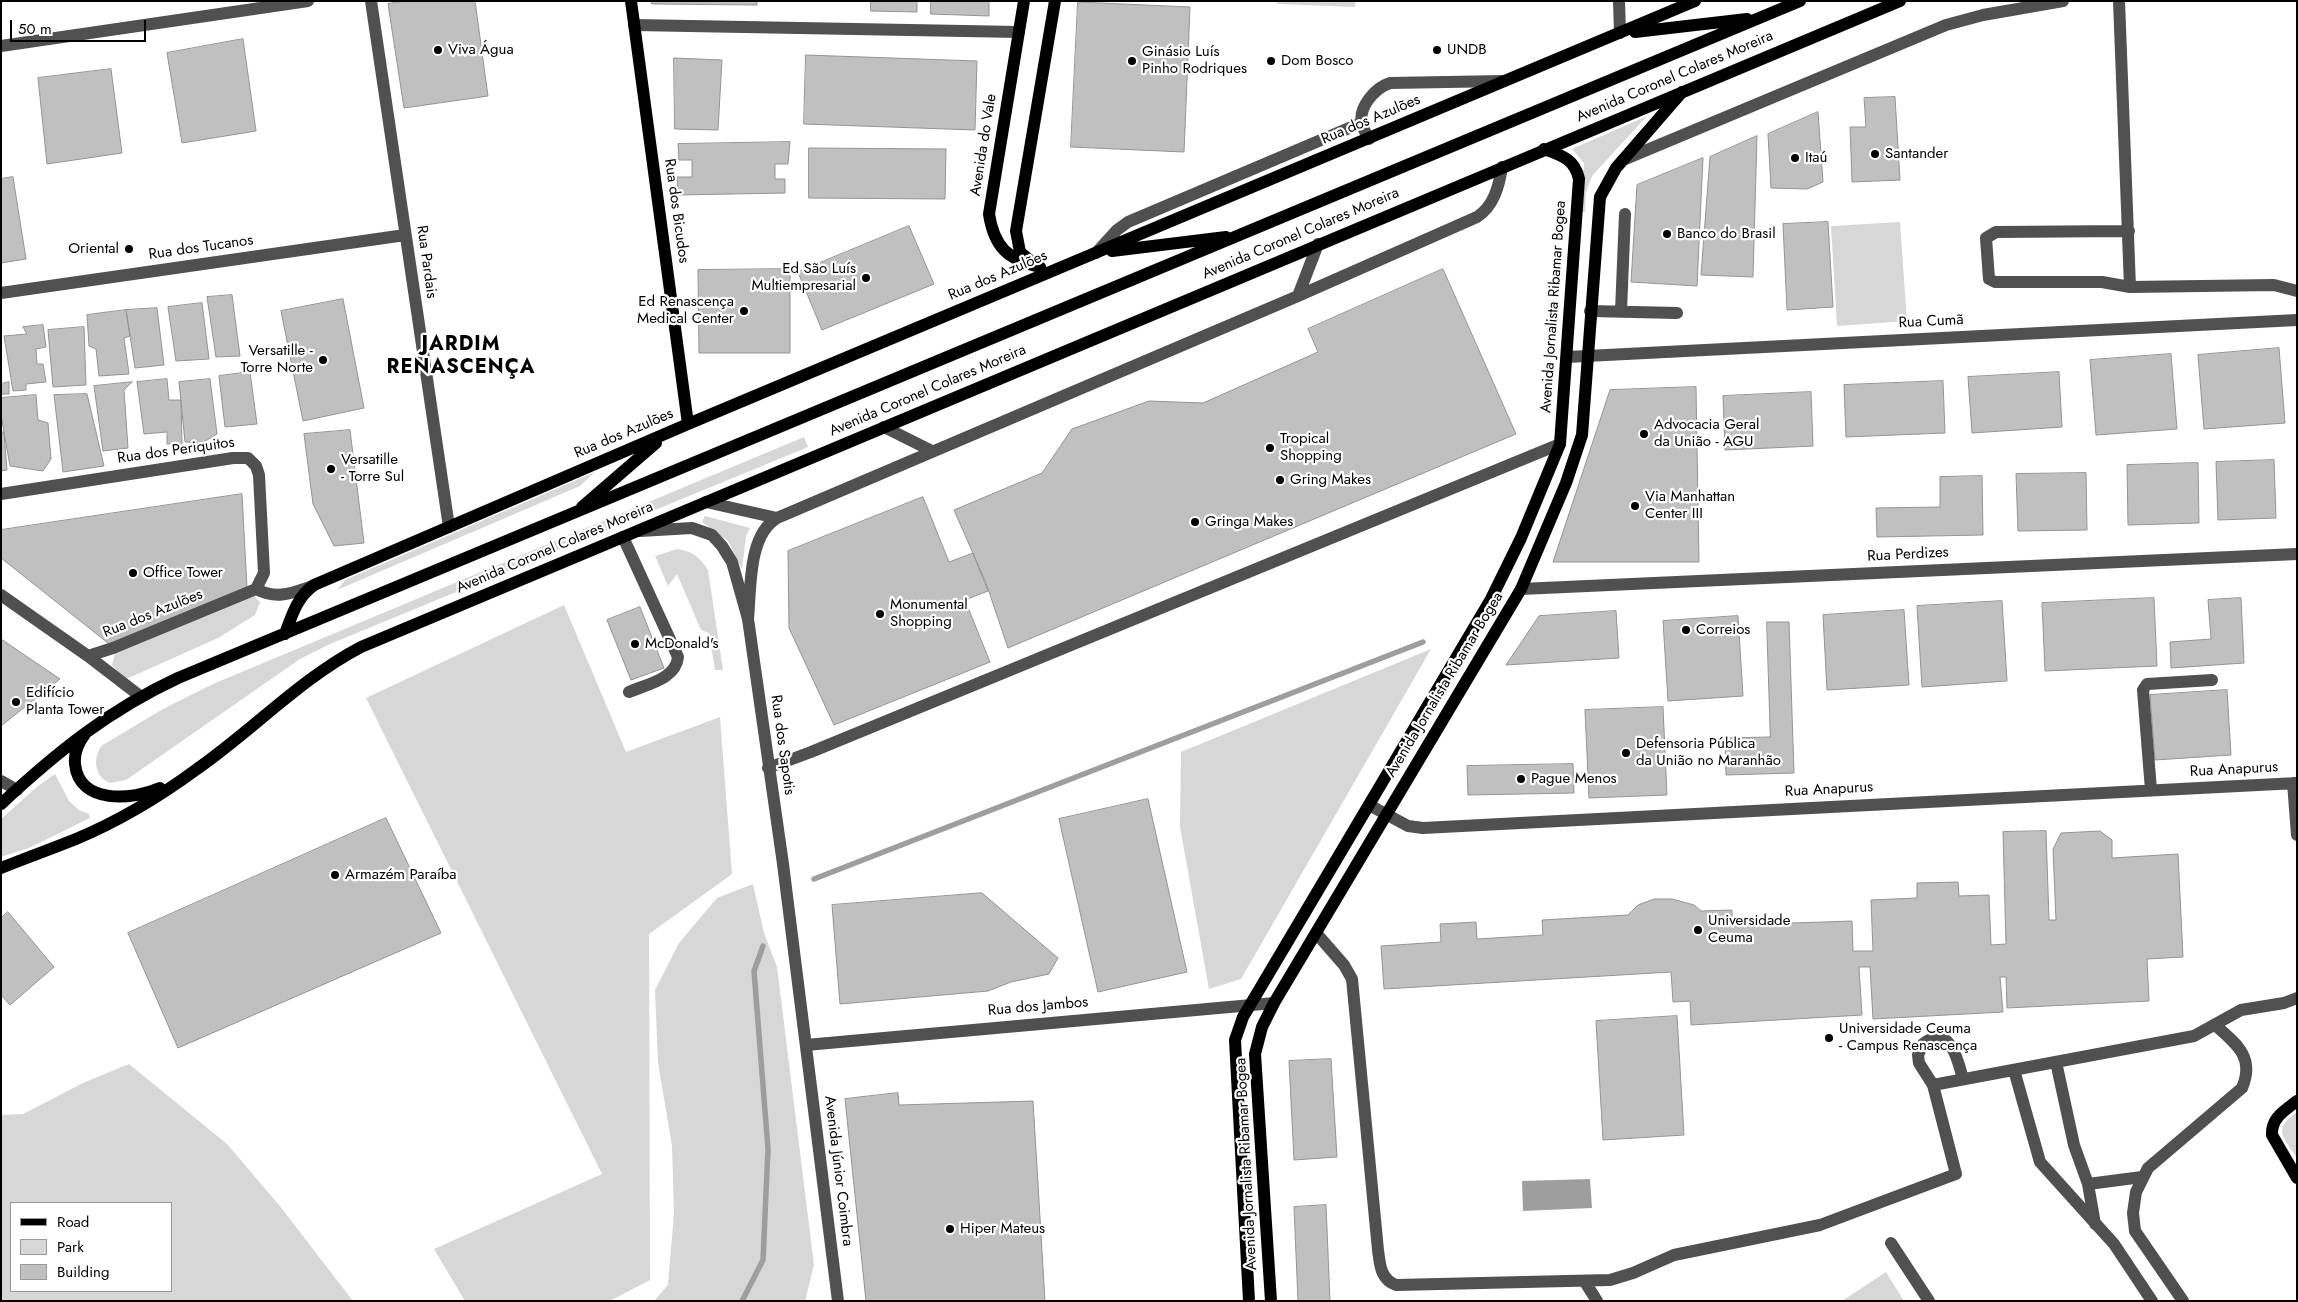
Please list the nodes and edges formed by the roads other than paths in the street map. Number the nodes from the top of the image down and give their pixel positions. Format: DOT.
graph roads {
  1 [pos="308,1"];
  2 [pos="371,1"];
  3 [pos="631,1"];
  4 [pos="1024,1"];
  5 [pos="1055,1"];
  6 [pos="1619,1"];
  7 [pos="1696,1"];
  8 [pos="1800,1"];
  9 [pos="1900,1"];
  10 [pos="2063,1"];
  11 [pos="2119,1"];
  12 [pos="223,7"];
  13 [pos="1763,17"];
  14 [pos="634,25"];
  15 [pos="1019,32"];
  16 [pos="1620,34"];
  17 [pos="1,46"];
  18 [pos="1508,81"];
  19 [pos="1684,90"];
  20 [pos="1361,123"];
  21 [pos="1369,139"];
  22 [pos="1544,149"];
  23 [pos="1623,160"];
  24 [pos="1502,167"];
  25 [pos="1625,214"];
  26 [pos="2129,231"];
  27 [pos="405,235"];
  28 [pos="1243,235"];
  29 [pos="1318,244"];
  30 [pos="1096,253"];
  31 [pos="1040,267"];
  32 [pos="1055,270"];
  33 [pos="2130,287"];
  34 [pos="2297,291"];
  35 [pos="1,293"];
  36 [pos="1298,296"];
  37 [pos="1590,311"];
  38 [pos="1621,311"];
  39 [pos="1677,313"];
  40 [pos="2297,320"];
  41 [pos="1587,356"];
  42 [pos="1567,357"];
  43 [pos="688,424"];
  44 [pos="884,427"];
  45 [pos="665,434"];
  46 [pos="1560,444"];
  47 [pos="932,451"];
  48 [pos="1,494"];
  49 [pos="706,502"];
  50 [pos="575,514"];
  51 [pos="777,518"];
  52 [pos="449,527"];
  53 [pos="636,532"];
  54 [pos="623,537"];
  55 [pos="2297,554"];
  56 [pos="314,585"];
  57 [pos="256,589"];
  58 [pos="1521,589"];
  59 [pos="1,596"];
  60 [pos="748,619"];
  61 [pos="285,634"];
  62 [pos="88,656"];
  63 [pos="2212,680"];
  64 [pos="628,692"];
  65 [pos="140,696"];
  66 [pos="96,724"];
  67 [pos="198,768"];
  68 [pos="768,768"];
  69 [pos="1,781"];
  70 [pos="2295,783"];
  71 [pos="16,790"];
  72 [pos="2151,790"];
  73 [pos="1,804"];
  74 [pos="1369,805"];
  75 [pos="1386,814"];
  76 [pos="2297,835"];
  77 [pos="1,868"];
  78 [pos="1316,933"];
  79 [pos="2297,998"];
  80 [pos="1274,1003"];
  81 [pos="1250,1004"];
  82 [pos="2215,1025"];
  83 [pos="806,1044"];
  84 [pos="2056,1062"];
  85 [pos="2014,1070"];
  86 [pos="1962,1079"];
  87 [pos="1933,1085"];
  88 [pos="2297,1101"];
  89 [pos="2142,1177"];
  90 [pos="2297,1178"];
  91 [pos="2088,1184"];
  92 [pos="2095,1224"];
  93 [pos="1891,1243"];
  94 [pos="1585,1282"];
  95 [pos="838,1301"];
  96 [pos="1249,1301"];
  97 [pos="1271,1301"];
  98 [pos="1597,1301"];
  99 [pos="1929,1301"];
  100 [pos="2152,1301"];
  101 [pos="2183,1301"];
  1 -- 12 [label="street"];
  2 -- 27 [label="street, Rua Pardais"];
  3 -- 14 [label="main road, Rua dos Bicudos"];
  4 -- 15 [label="main road, Avenida do Vale"];
  5 -- 31 [label="main road, Avenida do Vale"];
  6 -- 16 [label="street"];
  7 -- 16 [label="main road, Rua dos Azulões"];
  8 -- 13 [label="main road, Avenida Coronel Colares Moreira"];
  9 -- 19 [label="main road, Avenida Coronel Colares Moreira"];
  10 -- 23 [label="street"];
  11 -- 26 [label="street"];
  12 -- 17 [label="street"];
  13 -- 16 [label="main road"];
  13 -- 28 [label="main road, Avenida Coronel Colares Moreira"];
  14 -- 15 [label="street"];
  14 -- 43 [label="main road, Rua dos Bicudos"];
  15 -- 31 [label="main road, Avenida do Vale"];
  16 -- 18 [label="main road, Rua dos Azulões"];
  18 -- 20 [label="street"];
  18 -- 21 [label="main road, Rua dos Azulões"];
  19 -- 22 [label="main road, Avenida Coronel Colares Moreira"];
  19 -- 23 [label="main road, Avenida Jornalista Ribamar Bogea"];
  20 -- 21 [label="street"];
  20 -- 30 [label="street"];
  21 -- 30 [label="main road, Rua dos Azulões"];
  22 -- 24 [label="main road, Avenida Coronel Colares Moreira"];
  22 -- 42 [label="main road, Avenida Jornalista Ribamar Bogea"];
  23 -- 37 [label="main road, Avenida Jornalista Ribamar Bogea"];
  24 -- 29 [label="main road, Avenida Coronel Colares Moreira"];
  24 -- 36 [label="street"];
  25 -- 38 [label="street"];
  26 -- 33 [label="street"];
  26 -- 33 [label="street"];
  27 -- 35 [label="street, Rua dos Tucanos"];
  27 -- 52 [label="street, Rua Pardais"];
  28 -- 30 [label="main road"];
  28 -- 50 [label="main road, Avenida Coronel Colares Moreira"];
  29 -- 36 [label="street"];
  29 -- 44 [label="main road, Avenida Coronel Colares Moreira"];
  30 -- 32 [label="main road, Rua dos Azulões"];
  31 -- 32 [label="main road, Avenida do Vale"];
  32 -- 43 [label="main road, Rua dos Azulões"];
  33 -- 34 [label="street"];
  36 -- 47 [label="street"];
  37 -- 38 [label="street"];
  37 -- 41 [label="main road, Avenida Jornalista Ribamar Bogea"];
  38 -- 39 [label="street"];
  40 -- 41 [label="street, Rua Cumã"];
  41 -- 42 [label="street, Rua Cumã"];
  41 -- 58 [label="main road, Avenida Jornalista Ribamar Bogea"];
  42 -- 46 [label="main road, Avenida Jornalista Ribamar Bogea"];
  43 -- 45 [label="main road, Rua dos Azulões"];
  44 -- 47 [label="street"];
  44 -- 49 [label="main road, Avenida Coronel Colares Moreira"];
  45 -- 50 [label="main road"];
  45 -- 52 [label="main road, Rua dos Azulões"];
  46 -- 68 [label="street"];
  46 -- 74 [label="main road, Avenida Jornalista Ribamar Bogea"];
  47 -- 51 [label="street"];
  48 -- 57 [label="street, Rua dos Periquitos"];
  49 -- 51 [label="street"];
  49 -- 53 [label="main road, Avenida Coronel Colares Moreira"];
  50 -- 61 [label="main road, Avenida Coronel Colares Moreira"];
  51 -- 60 [label="street"];
  52 -- 56 [label="main road, Rua dos Azulões"];
  53 -- 54 [label="main road, Avenida Coronel Colares Moreira"];
  53 -- 60 [label="street, Rua dos Sapotis"];
  54 -- 64 [label="street"];
  54 -- 67 [label="main road, Avenida Coronel Colares Moreira"];
  55 -- 58 [label="street, Rua Perdizes"];
  56 -- 57 [label="street, Rua dos Azulões"];
  56 -- 61 [label="main road, Rua dos Azulões"];
  57 -- 62 [label="street, Rua dos Azulões"];
  58 -- 75 [label="main road, Avenida Jornalista Ribamar Bogea"];
  59 -- 62 [label="street"];
  60 -- 68 [label="street, Rua dos Sapotis"];
  61 -- 65 [label="main road, Avenida Coronel Colares Moreira"];
  62 -- 65 [label="street"];
  63 -- 72 [label="street"];
  65 -- 66 [label="main road, Avenida Coronel Colares Moreira"];
  66 -- 67 [label="main road"];
  66 -- 71 [label="main road, Avenida Coronel Colares Moreira"];
  67 -- 77 [label="main road, Avenida Coronel Colares Moreira"];
  68 -- 83 [label="street, Rua dos Sapotis"];
  69 -- 71 [label="street"];
  70 -- 72 [label="street, Rua Anapurus"];
  70 -- 76 [label="street"];
  71 -- 73 [label="main road, Avenida Coronel Colares Moreira"];
  72 -- 75 [label="street, Rua Anapurus"];
  74 -- 75 [label="street, Rua Anapurus"];
  74 -- 81 [label="main road, Avenida Jornalista Ribamar Bogea"];
  75 -- 78 [label="main road, Avenida Jornalista Ribamar Bogea"];
  78 -- 80 [label="main road, Avenida Jornalista Ribamar Bogea"];
  78 -- 94 [label="street"];
  79 -- 82 [label="street"];
  80 -- 81 [label="street, Rua dos Jambos"];
  80 -- 97 [label="main road, Avenida Jornalista Ribamar Bogea"];
  81 -- 83 [label="street, Rua dos Jambos"];
  81 -- 96 [label="main road, Avenida Jornalista Ribamar Bogea"];
  82 -- 84 [label="street"];
  82 -- 89 [label="street"];
  83 -- 95 [label="street, Avenida Júnior Coimbra"];
  84 -- 85 [label="street"];
  84 -- 91 [label="street"];
  85 -- 86 [label="street"];
  85 -- 92 [label="street"];
  86 -- 87 [label="street"];
  86 -- 87 [label="street"];
  87 -- 94 [label="street"];
  88 -- 90 [label="main road"];
  89 -- 91 [label="street"];
  89 -- 101 [label="street"];
  91 -- 92 [label="street"];
  92 -- 100 [label="street"];
  93 -- 99 [label="street"];
  94 -- 98 [label="street"];
}
